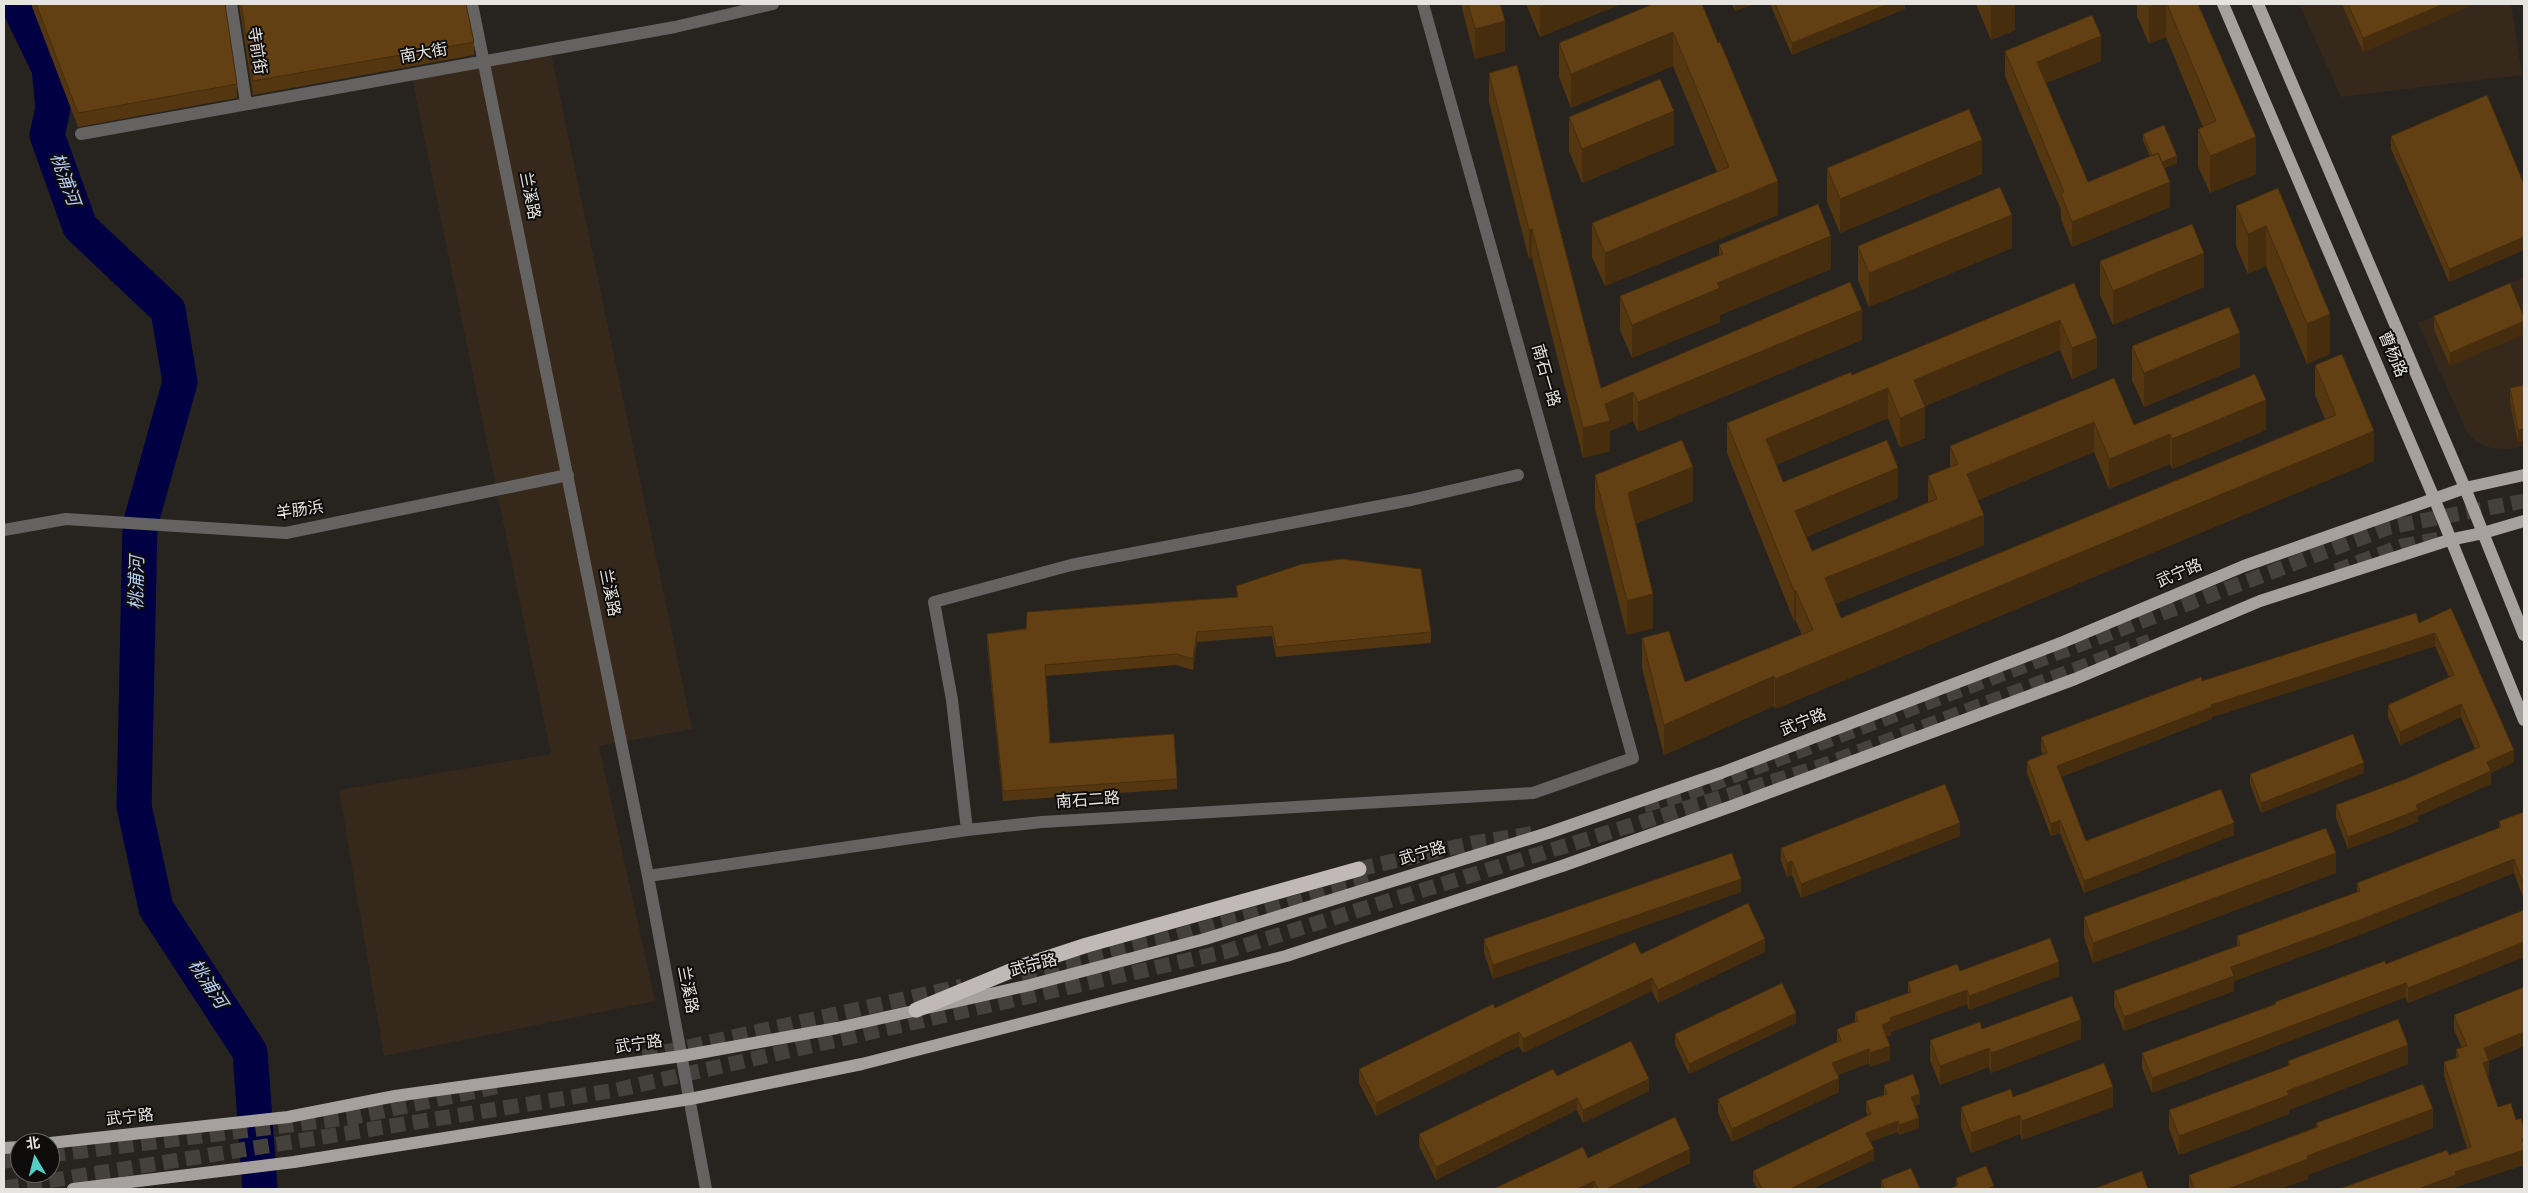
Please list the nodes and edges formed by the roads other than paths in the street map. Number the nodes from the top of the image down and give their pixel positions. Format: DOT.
graph roads {
  1 [pos="231,4"];
  2 [pos="472,4"];
  3 [pos="773,4"];
  4 [pos="1423,4"];
  5 [pos="2223,4"];
  6 [pos="2258,4"];
  7 [pos="484,61"];
  8 [pos="246,103"];
  9 [pos="80,134"];
  10 [pos="568,475"];
  11 [pos="1518,475"];
  12 [pos="2524,475"];
  13 [pos="2465,488"];
  14 [pos="2434,498"];
  15 [pos="2524,521"];
  16 [pos="4,530"];
  17 [pos="2483,533"];
  18 [pos="2449,540"];
  19 [pos="2524,635"];
  20 [pos="2524,720"];
  21 [pos="1633,758"];
  22 [pos="967,830"];
  23 [pos="1358,869"];
  24 [pos="648,876"];
  25 [pos="916,1010"];
  26 [pos="682,1056"];
  27 [pos="690,1098"];
  28 [pos="60,1143"];
  29 [pos="73,1189"];
  30 [pos="706,1189"];
  1 -- 8 [label="street, 寺前街"];
  2 -- 7 [label="street, 兰溪路"];
  3 -- 7 [label="street, 南大街"];
  4 -- 21 [label="street, 南石一路"];
  5 -- 14 [label="main road, 曹杨路"];
  6 -- 13 [label="main road, 曹杨路"];
  7 -- 8 [label="street, 南大街"];
  7 -- 10 [label="street, 兰溪路"];
  8 -- 9 [label="street, 南大街"];
  10 -- 16 [label="street, 羊肠浜"];
  10 -- 24 [label="street, 兰溪路"];
  11 -- 22 [label="street"];
  12 -- 13 [label="main road, 武宁路"];
  13 -- 14 [label="main road, 武宁路"];
  13 -- 17 [label="main road, 曹杨路"];
  14 -- 18 [label="main road, 曹杨路"];
  14 -- 25 [label="main road, 武宁路"];
  15 -- 17 [label="main road"];
  17 -- 18 [label="main road"];
  17 -- 19 [label="main road, 曹杨路"];
  18 -- 20 [label="main road, 曹杨路"];
  18 -- 27 [label="main road"];
  21 -- 22 [label="street, 南石二路"];
  22 -- 24 [label="street, 南石二路"];
  23 -- 25 [label="highway"];
  24 -- 26 [label="street, 兰溪路"];
  25 -- 26 [label="main road, 武宁路"];
  26 -- 27 [label="street, 兰溪路"];
  26 -- 28 [label="main road, 武宁路"];
  27 -- 29 [label="main road"];
  27 -- 30 [label="street, 兰溪路"];
}
